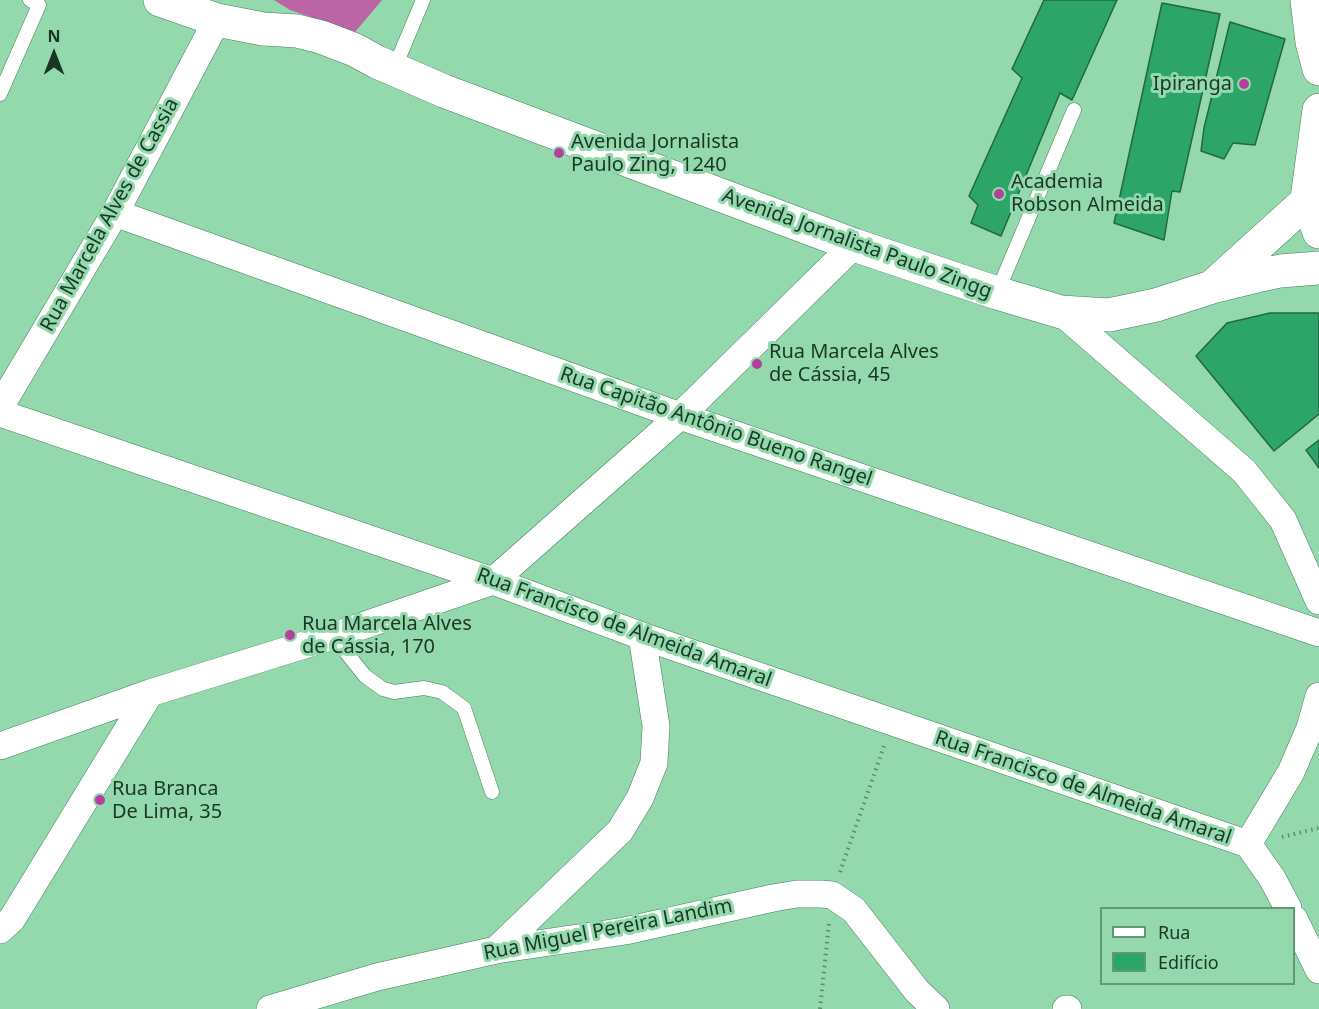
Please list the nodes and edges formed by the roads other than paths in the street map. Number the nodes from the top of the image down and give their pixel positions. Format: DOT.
graph roads {
  1 [pos="30,0"];
  2 [pos="160,0"];
  3 [pos="423,0"];
  4 [pos="1307,0"];
  5 [pos="217,20"];
  6 [pos="386,66"];
  7 [pos="1319,69"];
  8 [pos="0,94"];
  9 [pos="1074,110"];
  10 [pos="1319,110"];
  11 [pos="1313,195"];
  12 [pos="116,213"];
  13 [pos="1319,232"];
  14 [pos="854,245"];
  15 [pos="1319,268"];
  16 [pos="1212,287"];
  17 [pos="998,294"];
  18 [pos="1061,312"];
  19 [pos="0,407"];
  20 [pos="0,413"];
  21 [pos="680,416"];
  22 [pos="493,581"];
  23 [pos="1319,601"];
  24 [pos="1319,633"];
  25 [pos="333,636"];
  26 [pos="642,636"];
  27 [pos="150,693"];
  28 [pos="1319,696"];
  29 [pos="0,746"];
  30 [pos="492,792"];
  31 [pos="1248,844"];
  32 [pos="1287,907"];
  33 [pos="1295,923"];
  34 [pos="0,930"];
  35 [pos="496,950"];
  36 [pos="1319,970"];
  37 [pos="270,1009"];
  38 [pos="936,1009"];
  1 -- 8 [label="lane"];
  2 -- 5 [label="main road, Avenida Jornalista Paulo Zingg"];
  3 -- 6 [label="lane"];
  4 -- 7 [label="main road"];
  5 -- 6 [label="main road, Avenida Jornalista Paulo Zingg"];
  5 -- 12 [label="street, Rua Marcela Alves de Cassia"];
  6 -- 14 [label="main road, Avenida Jornalista Paulo Zingg"];
  9 -- 17 [label="lane"];
  10 -- 11 [label="main road"];
  11 -- 13 [label="main road"];
  11 -- 16 [label="main road, Avenida Jornalista Paulo Zingg"];
  12 -- 19 [label="street, Rua Marcela Alves de Cassia"];
  12 -- 21 [label="street, Rua Capitão Antônio Bueno Rangel"];
  14 -- 17 [label="main road, Avenida Jornalista Paulo Zingg"];
  14 -- 21 [label="street"];
  15 -- 16 [label="main road, Avenida Jornalista Paulo Zingg"];
  16 -- 18 [label="main road, Avenida Jornalista Paulo Zingg"];
  17 -- 18 [label="main road, Avenida Jornalista Paulo Zingg"];
  18 -- 23 [label="street"];
  20 -- 22 [label="street, Rua Francisco de Almeida Amaral"];
  21 -- 22 [label="street"];
  21 -- 24 [label="street, Rua Capitão Antônio Bueno Rangel"];
  22 -- 25 [label="street"];
  22 -- 26 [label="street, Rua Francisco de Almeida Amaral"];
  25 -- 27 [label="street"];
  25 -- 30 [label="lane"];
  26 -- 31 [label="street, Rua Francisco de Almeida Amaral"];
  26 -- 35 [label="street"];
  27 -- 29 [label="street"];
  27 -- 34 [label="street"];
  28 -- 31 [label="street"];
  31 -- 32 [label="street"];
  33 -- 36 [label="street"];
  35 -- 37 [label="street, Rua Miguel Pereira Landim"];
  35 -- 38 [label="street, Rua Miguel Pereira Landim"];
}
